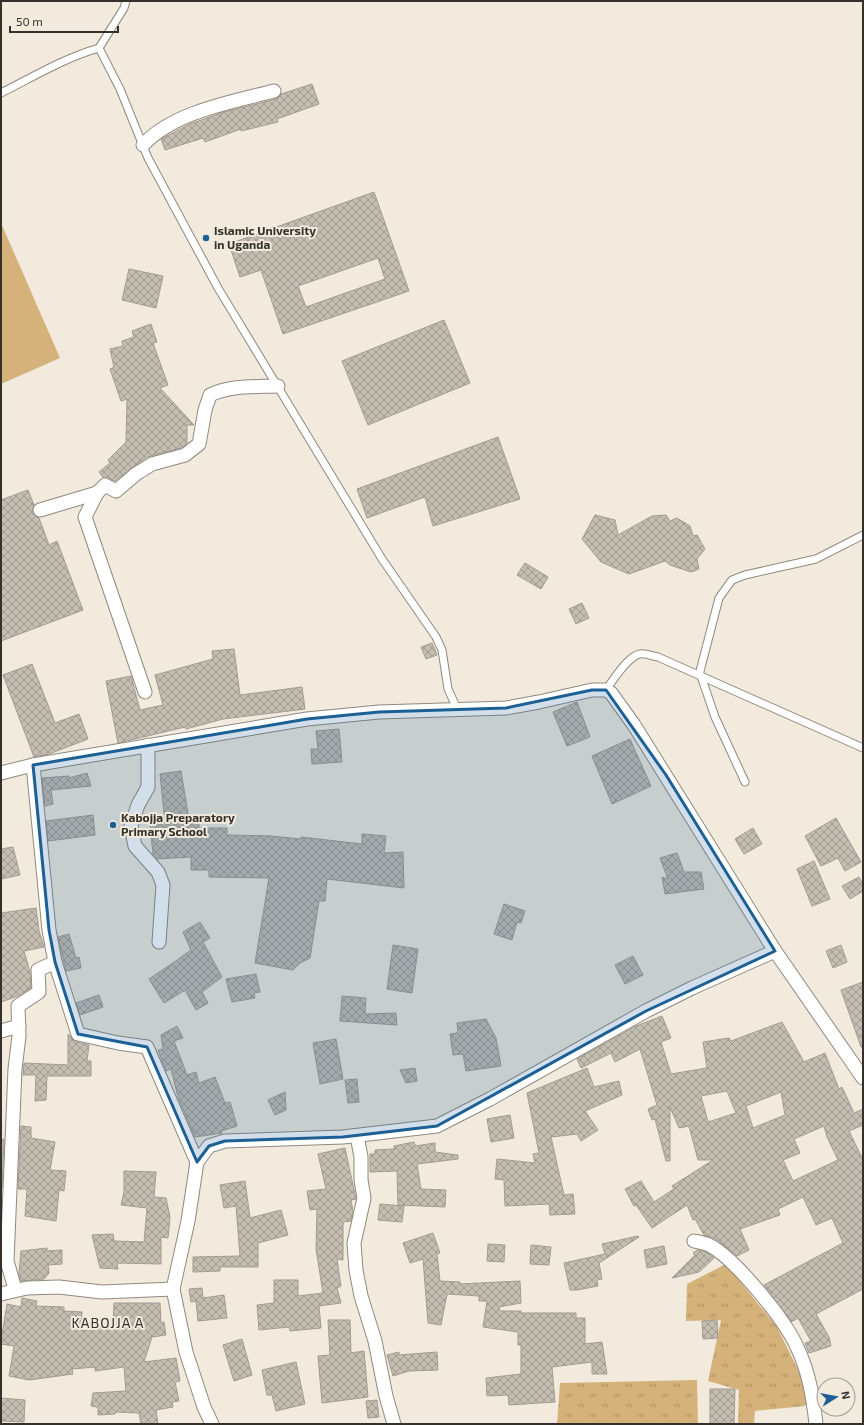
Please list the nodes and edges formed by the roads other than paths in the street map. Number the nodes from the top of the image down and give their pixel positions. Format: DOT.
graph roads {
  1 [pos="126,1"];
  2 [pos="98,48"];
  3 [pos="274,91"];
  4 [pos="1,93"];
  5 [pos="143,145"];
  6 [pos="278,386"];
  7 [pos="97,493"];
  8 [pos="75,500"];
  9 [pos="40,510"];
  10 [pos="85,517"];
  11 [pos="863,535"];
  12 [pos="700,676"];
  13 [pos="606,690"];
  14 [pos="145,692"];
  15 [pos="458,711"];
  16 [pos="148,746"];
  17 [pos="863,748"];
  18 [pos="33,765"];
  19 [pos="1,773"];
  20 [pos="745,782"];
  21 [pos="159,942"];
  22 [pos="775,951"];
  23 [pos="55,962"];
  24 [pos="19,1026"];
  25 [pos="1,1031"];
  26 [pos="863,1078"];
  27 [pos="357,1136"];
  28 [pos="197,1162"];
  29 [pos="694,1241"];
  30 [pos="15,1289"];
  31 [pos="173,1289"];
  32 [pos="1,1294"];
  33 [pos="212,1424"];
  34 [pos="394,1424"];
  35 [pos="816,1424"];
  1 -- 2 [label="lane"];
  2 -- 4 [label="lane"];
  2 -- 5 [label="lane"];
  3 -- 5 [label="street"];
  5 -- 6 [label="lane"];
  6 -- 7 [label="street"];
  6 -- 15 [label="lane"];
  7 -- 8 [label="street"];
  7 -- 10 [label="street"];
  8 -- 9 [label="street"];
  8 -- 10 [label="street"];
  10 -- 14 [label="street"];
  11 -- 12 [label="lane"];
  12 -- 13 [label="lane"];
  12 -- 17 [label="lane"];
  12 -- 20 [label="lane"];
  13 -- 15 [label="street"];
  13 -- 22 [label="street"];
  15 -- 16 [label="street"];
  16 -- 18 [label="street"];
  16 -- 21 [label="street"];
  18 -- 19 [label="street"];
  18 -- 23 [label="street"];
  22 -- 26 [label="street"];
  22 -- 27 [label="street"];
  23 -- 24 [label="street"];
  23 -- 28 [label="street"];
  24 -- 25 [label="street"];
  24 -- 30 [label="street"];
  27 -- 28 [label="street"];
  27 -- 34 [label="street"];
  28 -- 31 [label="street"];
  29 -- 35 [label="street"];
  30 -- 31 [label="street"];
  30 -- 32 [label="street"];
  31 -- 33 [label="street"];
}
